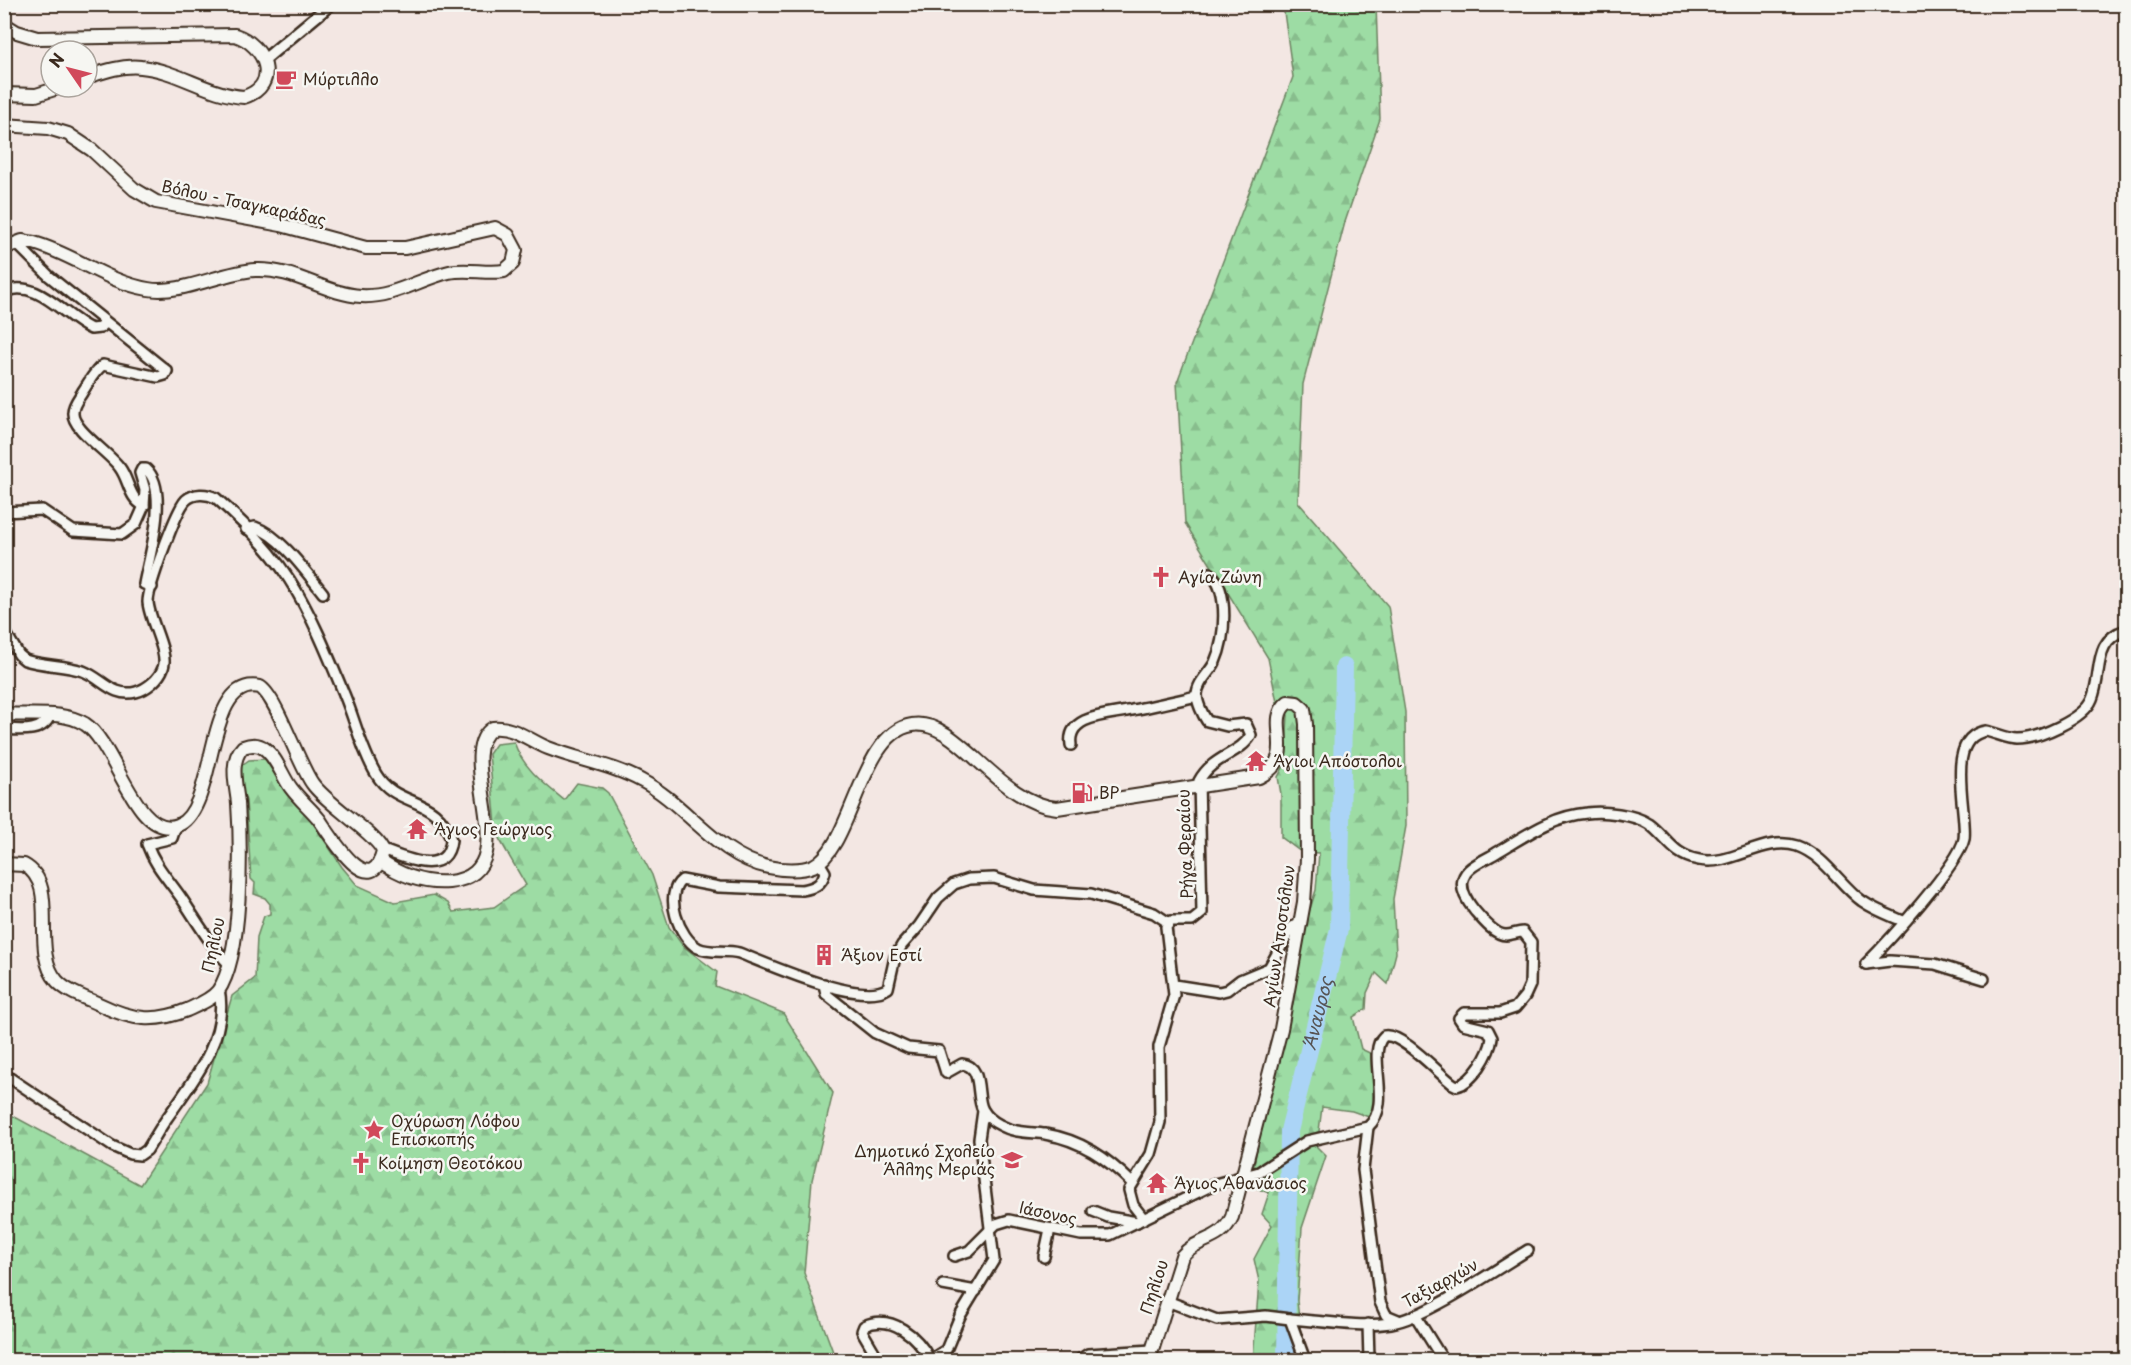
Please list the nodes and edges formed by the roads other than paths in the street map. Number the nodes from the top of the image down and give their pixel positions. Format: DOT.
graph roads {
  1 [pos="331,4"];
  2 [pos="4,24"];
  3 [pos="265,59"];
  4 [pos="99,74"];
  5 [pos="4,94"];
  6 [pos="39,94"];
  7 [pos="4,125"];
  8 [pos="10,245"];
  9 [pos="4,292"];
  10 [pos="106,322"];
  11 [pos="144,506"];
  12 [pos="4,512"];
  13 [pos="246,530"];
  14 [pos="1210,573"];
  15 [pos="152,587"];
  16 [pos="323,593"];
  17 [pos="4,630"];
  18 [pos="2127,630"];
  19 [pos="1197,696"];
  20 [pos="4,714"];
  21 [pos="50,715"];
  22 [pos="4,729"];
  23 [pos="1071,745"];
  24 [pos="1197,787"];
  25 [pos="176,826"];
  26 [pos="381,855"];
  27 [pos="819,862"];
  28 [pos="4,864"];
  29 [pos="1903,921"];
  30 [pos="1168,923"];
  31 [pos="1300,924"];
  32 [pos="229,964"];
  33 [pos="1984,979"];
  34 [pos="824,984"];
  35 [pos="1174,985"];
  36 [pos="219,989"];
  37 [pos="4,1074"];
  38 [pos="983,1111"];
  39 [pos="1368,1127"];
  40 [pos="1242,1178"];
  41 [pos="1132,1182"];
  42 [pos="1093,1211"];
  43 [pos="1141,1220"];
  44 [pos="992,1228"];
  45 [pos="1050,1229"];
  46 [pos="1528,1250"];
  47 [pos="954,1256"];
  48 [pos="1044,1257"];
  49 [pos="943,1285"];
  50 [pos="976,1291"];
  51 [pos="1167,1301"];
  52 [pos="1415,1315"];
  53 [pos="1289,1319"];
  54 [pos="1404,1320"];
  55 [pos="1368,1324"];
  56 [pos="876,1355"];
  57 [pos="1150,1355"];
  58 [pos="930,1360"];
  59 [pos="1078,1360"];
  60 [pos="1305,1360"];
  61 [pos="1369,1360"];
  62 [pos="1443,1360"];
  1 -- 3 [label="street"];
  2 -- 3 [label="main road"];
  3 -- 4 [label="main road"];
  5 -- 6 [label="main road"];
  7 -- 8 [label="main road, Βόλου - Τσαγκαράδας"];
  8 -- 10 [label="street"];
  9 -- 10 [label="street"];
  10 -- 11 [label="street"];
  11 -- 12 [label="street"];
  11 -- 15 [label="street"];
  13 -- 15 [label="street"];
  13 -- 16 [label="street"];
  13 -- 26 [label="street"];
  14 -- 19 [label="street"];
  15 -- 17 [label="street"];
  18 -- 29 [label="street"];
  19 -- 23 [label="street"];
  19 -- 24 [label="street, Ρήγα Φεραίου"];
  20 -- 21 [label="main road"];
  21 -- 22 [label="street"];
  21 -- 25 [label="main road"];
  24 -- 27 [label="main road, Αγίων Αποστόλων"];
  24 -- 30 [label="street, Ρήγα Φεραίου"];
  24 -- 31 [label="main road, Αγίων Αποστόλων"];
  25 -- 26 [label="main road"];
  25 -- 32 [label="street"];
  26 -- 27 [label="main road"];
  26 -- 32 [label="main road, Πηλίου"];
  27 -- 34 [label="street"];
  28 -- 36 [label="main road, Πηλίου"];
  29 -- 33 [label="street"];
  29 -- 39 [label="street"];
  30 -- 34 [label="street"];
  30 -- 35 [label="street"];
  31 -- 35 [label="street"];
  31 -- 40 [label="main road, Αγίων Αποστόλων"];
  32 -- 36 [label="main road, Πηλίου"];
  34 -- 38 [label="street"];
  35 -- 41 [label="street"];
  36 -- 37 [label="street"];
  38 -- 41 [label="street"];
  38 -- 44 [label="street"];
  39 -- 40 [label="street, Ιάσονος"];
  39 -- 54 [label="street"];
  40 -- 43 [label="street, Ιάσονος"];
  40 -- 51 [label="main road, Πηλίου"];
  41 -- 43 [label="street"];
  42 -- 43 [label="street"];
  43 -- 45 [label="street, Ιάσονος"];
  44 -- 45 [label="street, Ιάσονος"];
  44 -- 47 [label="street"];
  44 -- 50 [label="street"];
  45 -- 48 [label="street"];
  46 -- 52 [label="street, Ταξιαρχών"];
  49 -- 50 [label="street"];
  50 -- 58 [label="street"];
  51 -- 53 [label="street, Ταξιαρχών"];
  51 -- 57 [label="main road, Πηλίου"];
  52 -- 54 [label="street, Ταξιαρχών"];
  52 -- 62 [label="street"];
  53 -- 55 [label="street, Ταξιαρχών"];
  53 -- 60 [label="street"];
  54 -- 55 [label="street, Ταξιαρχών"];
  55 -- 61 [label="street"];
  56 -- 58 [label="street"];
  57 -- 59 [label="street"];
}
